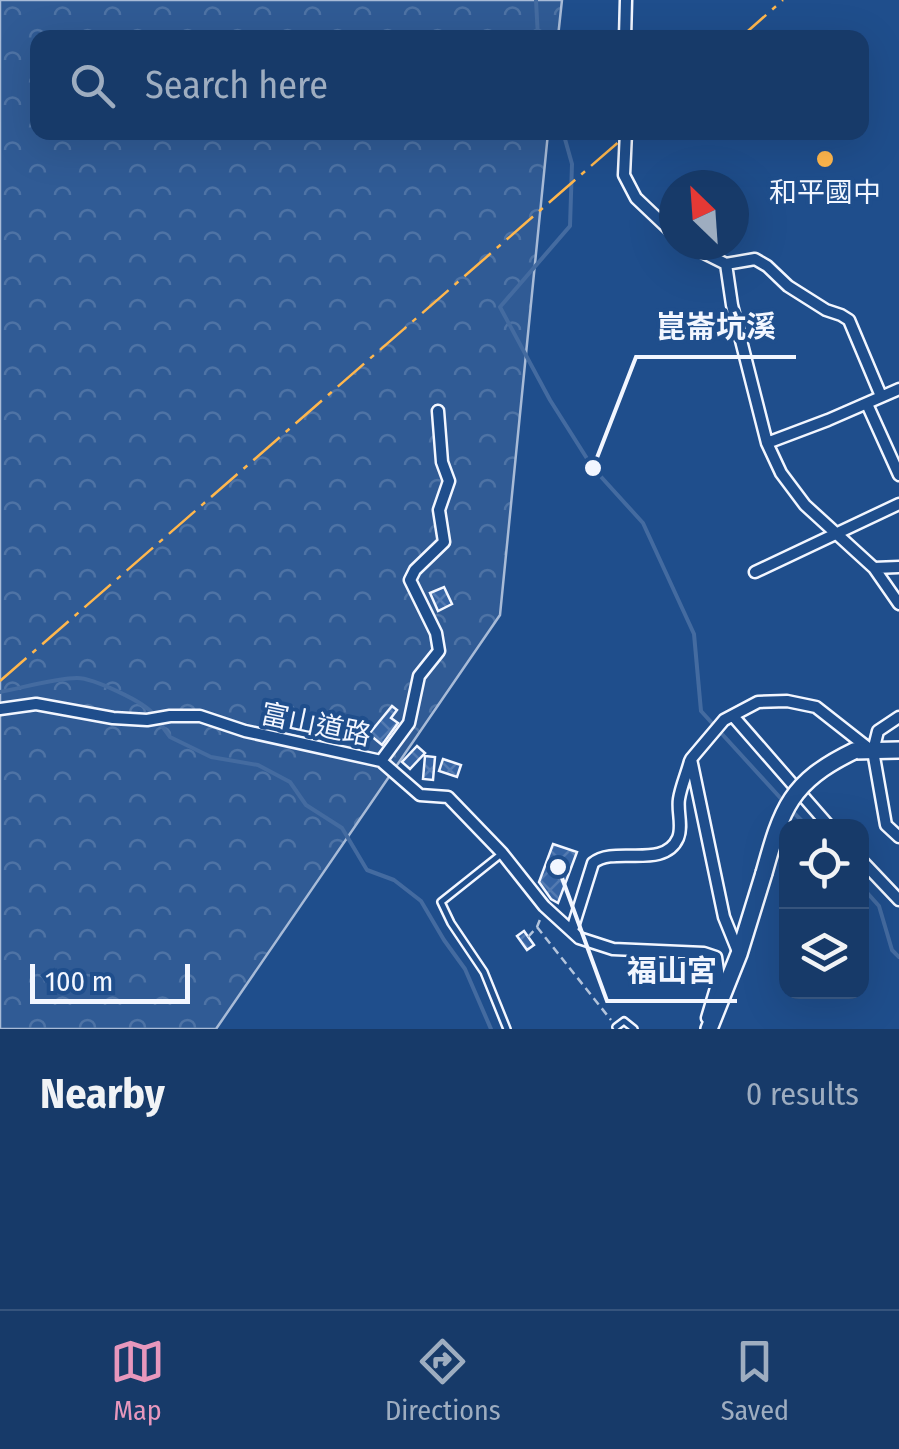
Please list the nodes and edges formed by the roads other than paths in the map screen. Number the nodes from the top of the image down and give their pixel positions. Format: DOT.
graph roads {
  1 [pos="626,0"];
  2 [pos="626,30"];
  3 [pos="626,140"];
  4 [pos="659,220"];
  5 [pos="718,260"];
  6 [pos="726,264"];
  7 [pos="899,389"];
  8 [pos="881,396"];
  9 [pos="867,404"];
  10 [pos="438,412"];
  11 [pos="767,443"];
  12 [pos="899,475"];
  13 [pos="899,504"];
  14 [pos="836,534"];
  15 [pos="899,567"];
  16 [pos="874,568"];
  17 [pos="755,572"];
  18 [pos="899,604"];
  19 [pos="0,709"];
  20 [pos="733,716"];
  21 [pos="899,717"];
  22 [pos="899,750"];
  23 [pos="873,751"];
  24 [pos="691,759"];
  25 [pos="381,761"];
  26 [pos="823,819"];
  27 [pos="899,837"];
  28 [pos="502,853"];
  29 [pos="869,868"];
  30 [pos="899,900"];
  31 [pos="572,930"];
  32 [pos="739,954"];
  33 [pos="616,1027"];
  34 [pos="506,1029"];
  35 [pos="634,1029"];
  36 [pos="709,1029"];
  1 -- 2 [label="street"];
  3 -- 4 [label="street"];
  5 -- 6 [label="street"];
  6 -- 8 [label="street"];
  6 -- 11 [label="street"];
  7 -- 8 [label="street"];
  8 -- 9 [label="street"];
  9 -- 11 [label="street"];
  9 -- 12 [label="street"];
  10 -- 25 [label="street"];
  11 -- 14 [label="street"];
  13 -- 14 [label="street"];
  14 -- 16 [label="street"];
  14 -- 17 [label="street"];
  15 -- 16 [label="street"];
  16 -- 18 [label="street"];
  19 -- 25 [label="street, 富山道路"];
  20 -- 23 [label="street"];
  20 -- 24 [label="street"];
  20 -- 26 [label="street"];
  21 -- 23 [label="street"];
  22 -- 23 [label="main road"];
  23 -- 27 [label="street"];
  23 -- 32 [label="main road, bridge"];
  24 -- 31 [label="street"];
  24 -- 32 [label="street"];
  25 -- 28 [label="street, 富山道路"];
  28 -- 31 [label="street, 富山道路"];
  28 -- 34 [label="lane"];
  29 -- 30 [label="street"];
  31 -- 36 [label="street, 富山道路"];
  32 -- 36 [label="main road"];
  33 -- 35 [label="lane"];
}
